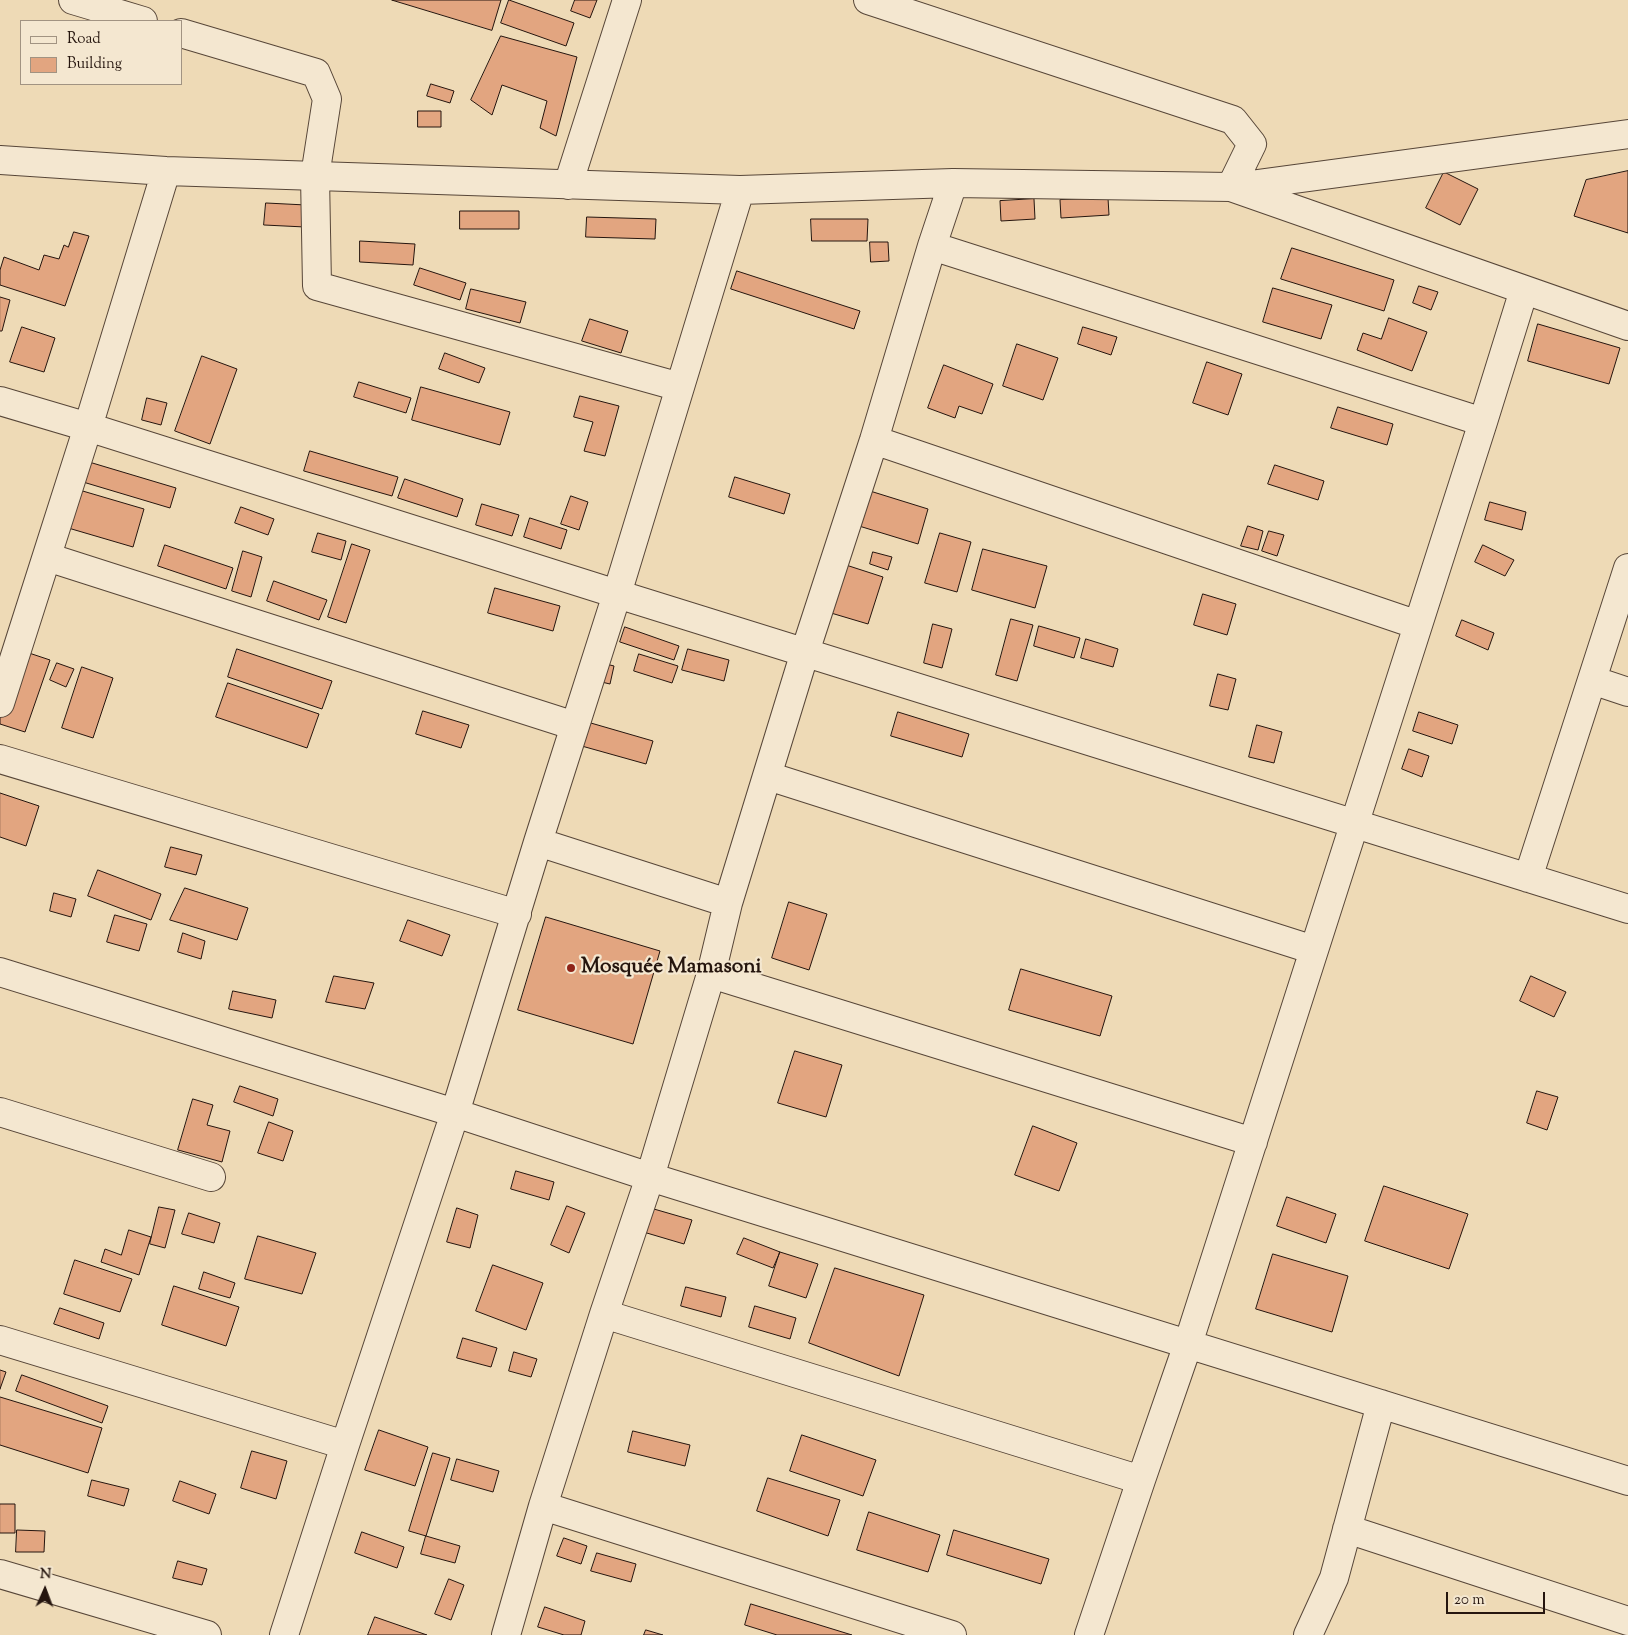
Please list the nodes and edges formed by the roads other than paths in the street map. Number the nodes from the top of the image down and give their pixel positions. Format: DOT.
graph roads {
  1 [pos="73,0"];
  2 [pos="627,0"];
  3 [pos="868,0"];
  4 [pos="140,20"];
  5 [pos="182,33"];
  6 [pos="1628,134"];
  7 [pos="0,160"];
  8 [pos="166,171"];
  9 [pos="315,176"];
  10 [pos="953,184"];
  11 [pos="568,185"];
  12 [pos="1231,187"];
  13 [pos="740,190"];
  14 [pos="932,246"];
  15 [pos="1524,290"];
  16 [pos="1628,326"];
  17 [pos="680,387"];
  18 [pos="0,401"];
  19 [pos="1484,422"];
  20 [pos="88,427"];
  21 [pos="874,440"];
  22 [pos="47,557"];
  23 [pos="1628,568"];
  24 [pos="617,594"];
  25 [pos="1418,625"];
  26 [pos="805,652"];
  27 [pos="1592,680"];
  28 [pos="1628,692"];
  29 [pos="0,703"];
  30 [pos="575,726"];
  31 [pos="0,758"];
  32 [pos="768,776"];
  33 [pos="1355,823"];
  34 [pos="538,842"];
  35 [pos="1528,878"];
  36 [pos="728,902"];
  37 [pos="1628,909"];
  38 [pos="517,914"];
  39 [pos="1314,950"];
  40 [pos="0,972"];
  41 [pos="711,974"];
  42 [pos="0,1112"];
  43 [pos="455,1113"];
  44 [pos="1253,1142"];
  45 [pos="650,1176"];
  46 [pos="211,1178"];
  47 [pos="604,1314"];
  48 [pos="0,1340"];
  49 [pos="1188,1344"];
  50 [pos="1380,1404"];
  51 [pos="345,1445"];
  52 [pos="1141,1480"];
  53 [pos="1628,1481"];
  54 [pos="543,1506"];
  55 [pos="1347,1529"];
  56 [pos="0,1574"];
  57 [pos="1628,1621"];
  58 [pos="207,1635"];
  59 [pos="284,1635"];
  60 [pos="506,1635"];
  61 [pos="952,1635"];
  62 [pos="1089,1635"];
  63 [pos="1308,1635"];
  1 -- 4 [label="street"];
  2 -- 11 [label="street"];
  3 -- 12 [label="street"];
  5 -- 9 [label="street"];
  6 -- 12 [label="street"];
  7 -- 8 [label="street"];
  8 -- 9 [label="street"];
  8 -- 20 [label="street"];
  9 -- 11 [label="street"];
  9 -- 17 [label="street"];
  10 -- 12 [label="street"];
  10 -- 13 [label="street"];
  10 -- 14 [label="street"];
  11 -- 13 [label="street"];
  12 -- 15 [label="street"];
  13 -- 17 [label="street"];
  14 -- 19 [label="street"];
  14 -- 21 [label="street"];
  15 -- 16 [label="street"];
  15 -- 19 [label="street"];
  17 -- 24 [label="street"];
  18 -- 20 [label="street"];
  19 -- 25 [label="street"];
  20 -- 22 [label="street"];
  20 -- 24 [label="street"];
  21 -- 25 [label="street"];
  21 -- 26 [label="street"];
  22 -- 29 [label="street"];
  22 -- 30 [label="street"];
  23 -- 27 [label="street"];
  24 -- 26 [label="street"];
  24 -- 30 [label="street"];
  25 -- 33 [label="street"];
  26 -- 32 [label="street"];
  26 -- 33 [label="street"];
  27 -- 28 [label="street"];
  27 -- 35 [label="street"];
  30 -- 34 [label="street"];
  31 -- 38 [label="street"];
  32 -- 36 [label="street"];
  32 -- 39 [label="street"];
  33 -- 35 [label="street"];
  33 -- 39 [label="street"];
  34 -- 36 [label="street"];
  34 -- 38 [label="street"];
  35 -- 37 [label="street"];
  36 -- 41 [label="street"];
  38 -- 43 [label="street"];
  39 -- 44 [label="street"];
  40 -- 43 [label="street"];
  41 -- 44 [label="street"];
  41 -- 45 [label="street"];
  42 -- 46 [label="street"];
  43 -- 45 [label="street"];
  43 -- 51 [label="street"];
  44 -- 49 [label="street"];
  45 -- 47 [label="street"];
  45 -- 49 [label="street"];
  47 -- 52 [label="street"];
  47 -- 54 [label="street"];
  48 -- 51 [label="street"];
  49 -- 50 [label="street"];
  49 -- 52 [label="street"];
  50 -- 53 [label="street"];
  50 -- 55 [label="street"];
  51 -- 59 [label="street"];
  52 -- 62 [label="street"];
  54 -- 60 [label="street"];
  54 -- 61 [label="street"];
  55 -- 57 [label="street"];
  55 -- 63 [label="street"];
  56 -- 58 [label="street"];
}
